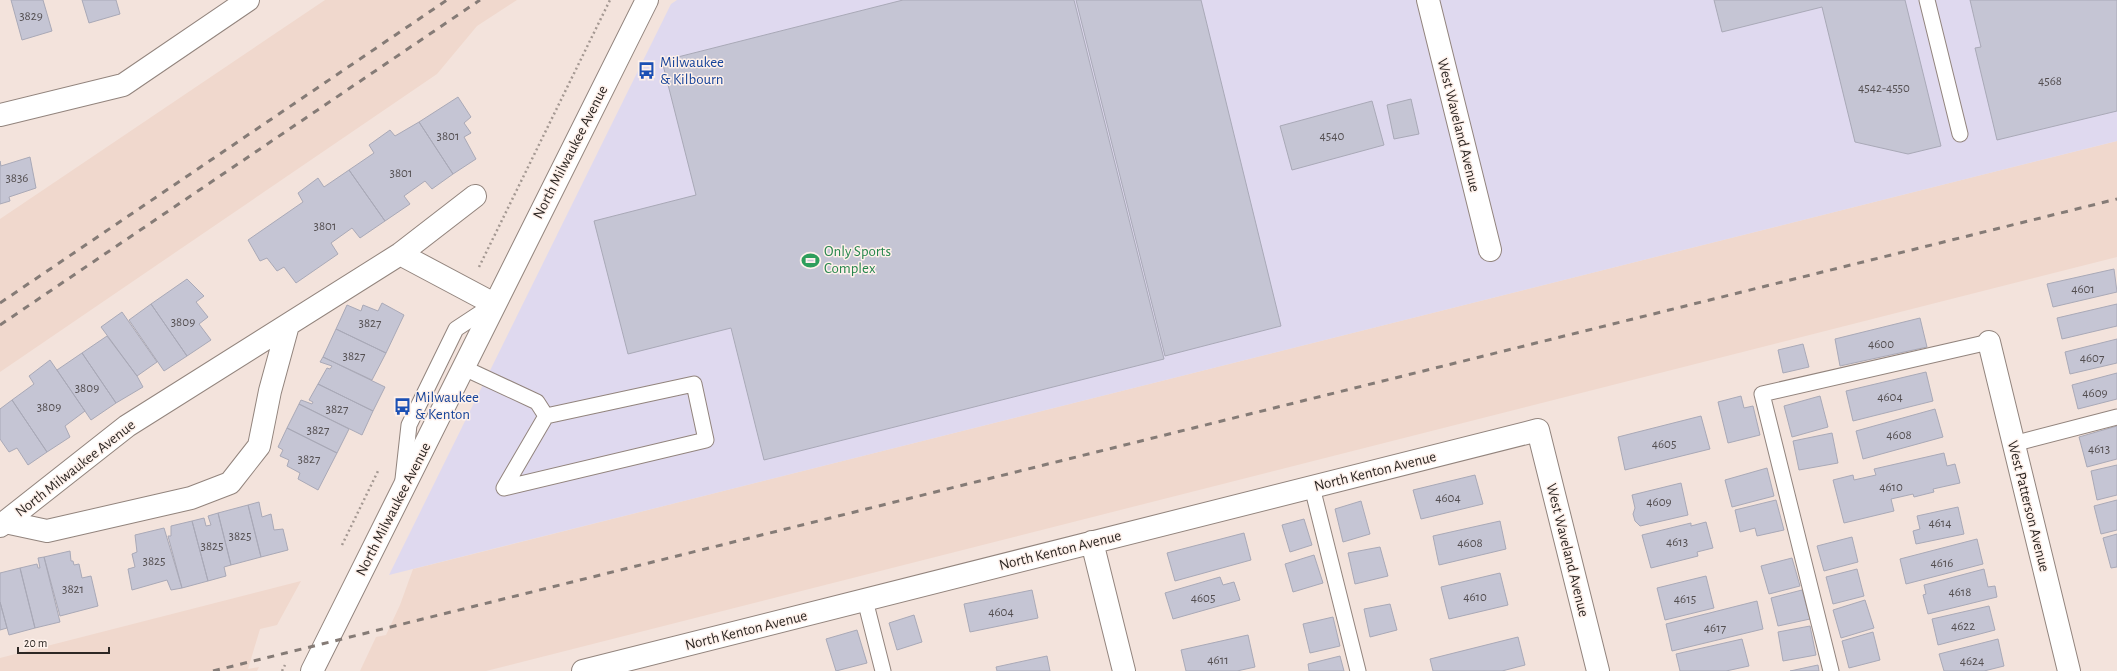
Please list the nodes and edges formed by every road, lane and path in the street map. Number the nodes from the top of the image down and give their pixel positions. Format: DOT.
graph roads {
  1 [pos="248,0"];
  2 [pos="647,0"];
  3 [pos="1428,0"];
  4 [pos="1927,0"];
  5 [pos="0,115"];
  6 [pos="1960,134"];
  7 [pos="475,196"];
  8 [pos="1490,250"];
  9 [pos="400,254"];
  10 [pos="494,304"];
  11 [pos="288,325"];
  12 [pos="1989,342"];
  13 [pos="464,368"];
  14 [pos="546,416"];
  15 [pos="2117,417"];
  16 [pos="1538,430"];
  17 [pos="2014,444"];
  18 [pos="1312,487"];
  19 [pos="402,490"];
  20 [pos="3,524"];
  21 [pos="1092,542"];
  22 [pos="865,600"];
  23 [pos="644,664"];
  24 [pos="312,671"];
  25 [pos="583,671"];
  26 [pos="883,671"];
  27 [pos="1124,671"];
  28 [pos="1358,671"];
  29 [pos="1598,671"];
  30 [pos="1831,671"];
  31 [pos="2069,671"];
  1 -- 5 [label="street"];
  2 -- 10 [label="street, North Milwaukee Avenue"];
  3 -- 8 [label="street, West Waveland Avenue"];
  4 -- 6 [label="lane"];
  7 -- 9 [label="street, North Milwaukee Avenue"];
  9 -- 10 [label="street"];
  9 -- 11 [label="street, North Milwaukee Avenue"];
  10 -- 13 [label="street, North Milwaukee Avenue"];
  10 -- 19 [label="lane"];
  11 -- 20 [label="street, North Milwaukee Avenue"];
  11 -- 20 [label="street, North Milwaukee Avenue"];
  12 -- 17 [label="street, West Patterson Avenue"];
  12 -- 30 [label="lane"];
  13 -- 14 [label="lane"];
  13 -- 19 [label="street, North Milwaukee Avenue"];
  14 -- 14 [label="lane"];
  15 -- 17 [label="lane"];
  16 -- 18 [label="street, North Kenton Avenue"];
  16 -- 29 [label="street, West Waveland Avenue"];
  17 -- 31 [label="street, West Patterson Avenue"];
  18 -- 21 [label="street, North Kenton Avenue"];
  18 -- 28 [label="lane"];
  19 -- 24 [label="street, North Milwaukee Avenue"];
  21 -- 22 [label="street, North Kenton Avenue"];
  21 -- 27 [label="street"];
  22 -- 23 [label="street, North Kenton Avenue"];
  22 -- 26 [label="lane"];
  23 -- 25 [label="street, North Kenton Avenue"];
}
